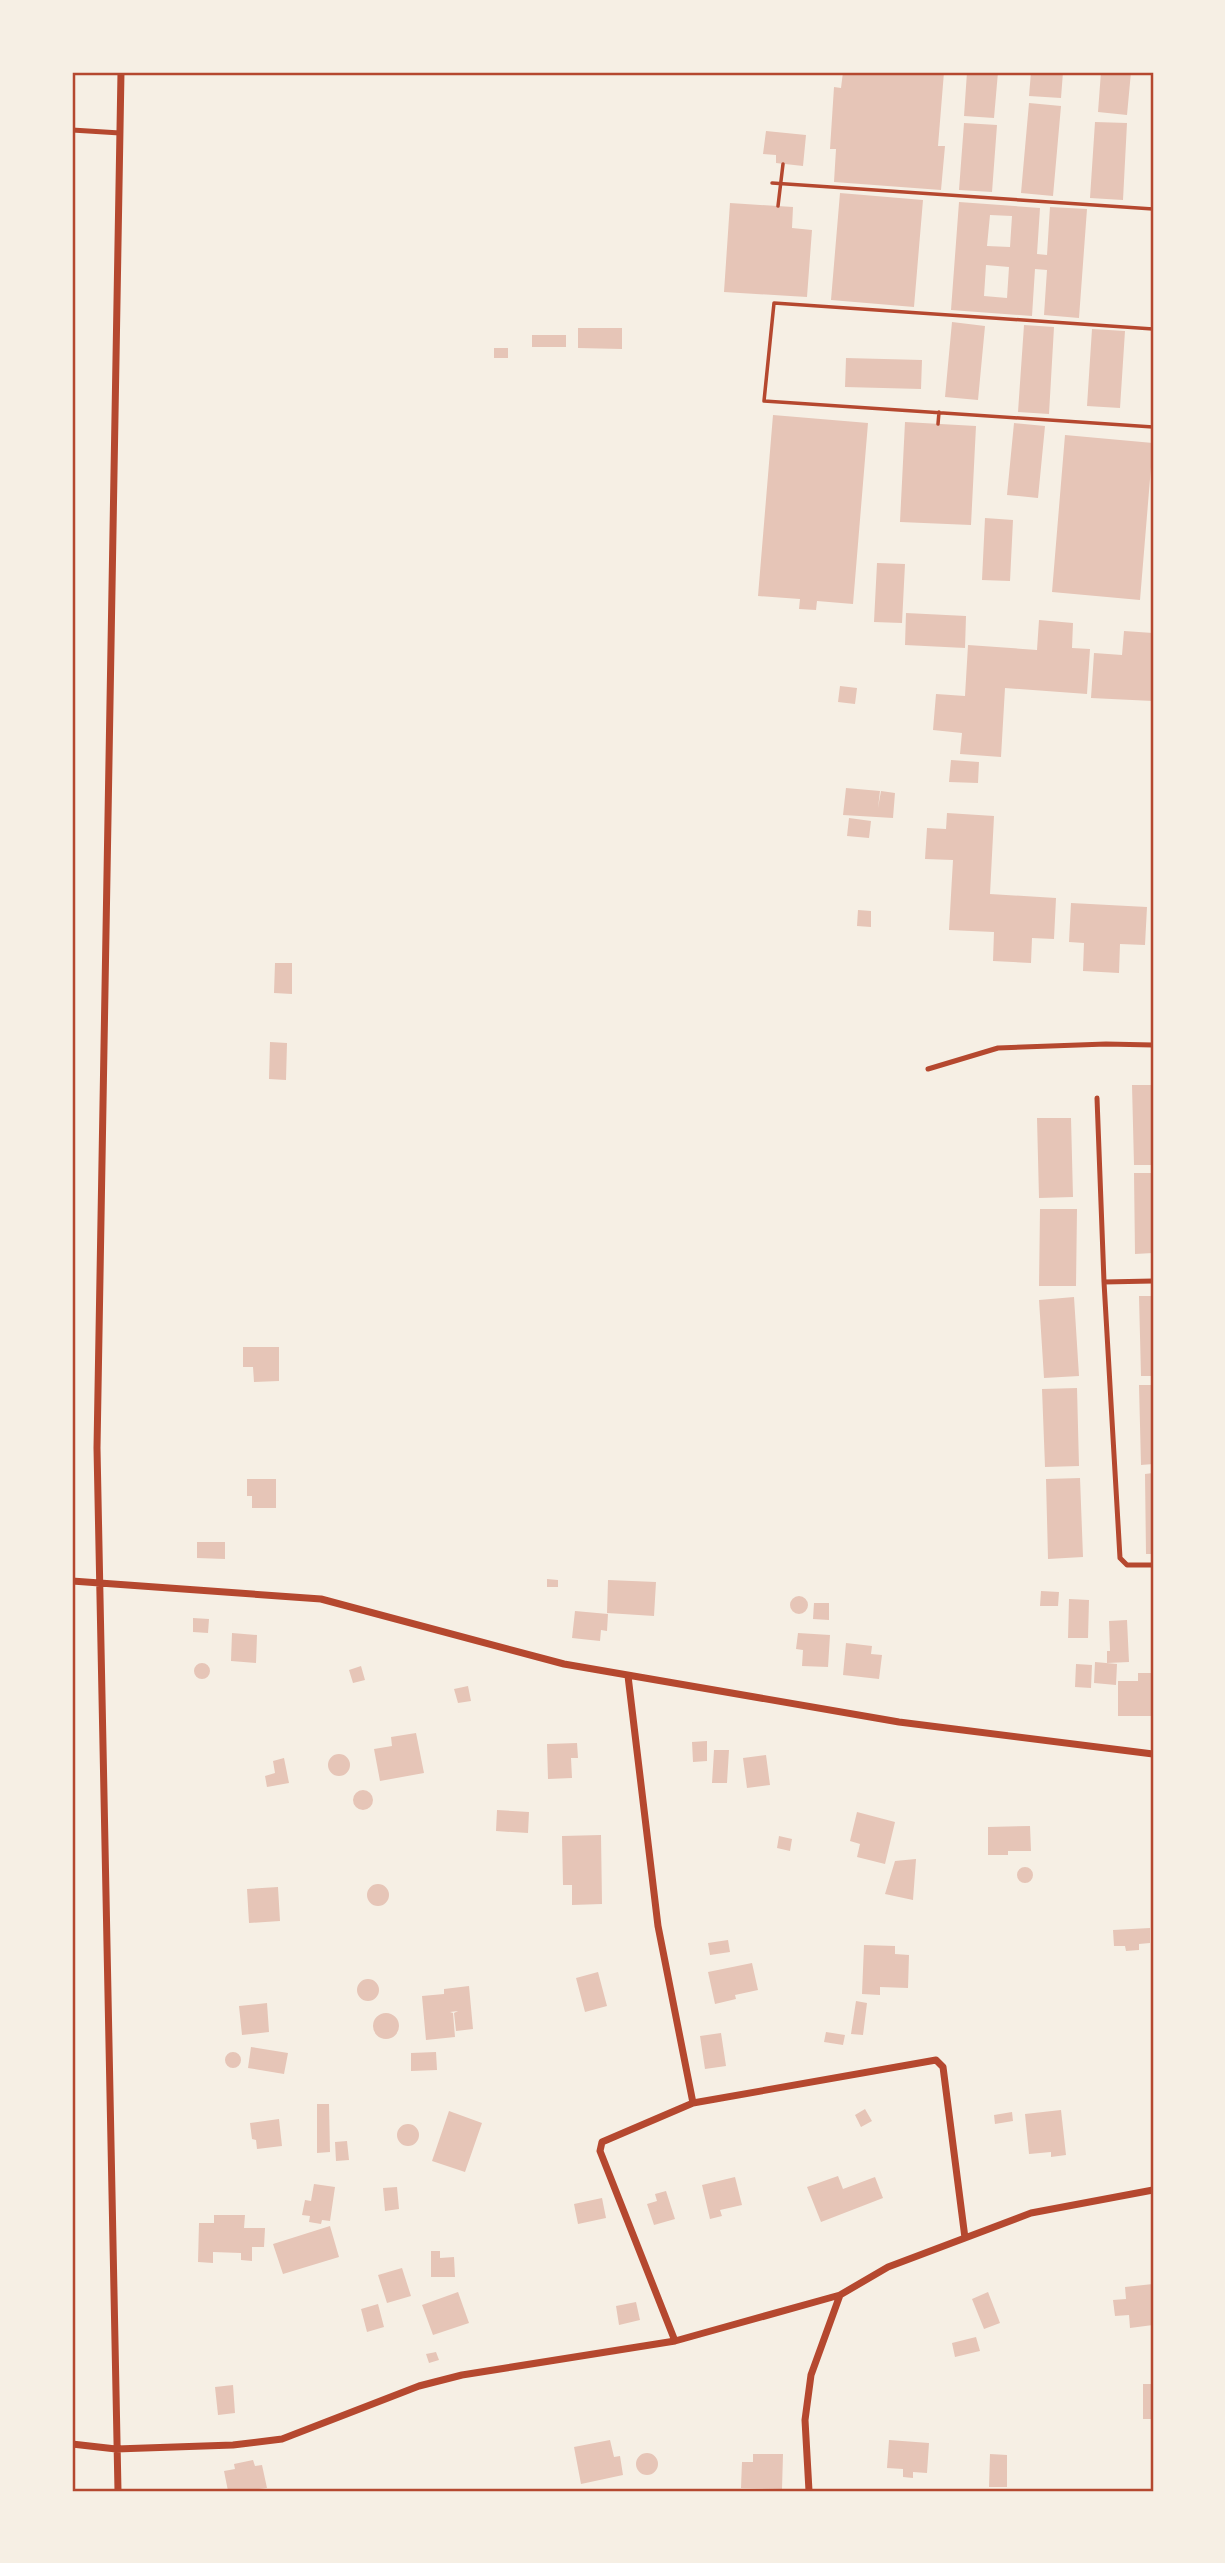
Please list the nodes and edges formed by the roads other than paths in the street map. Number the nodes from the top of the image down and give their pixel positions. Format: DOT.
graph roads {
  1 [pos="121,72"];
  2 [pos="72,130"];
  3 [pos="120,133"];
  4 [pos="1153,1045"];
  5 [pos="928,1069"];
  6 [pos="1097,1098"];
  7 [pos="1153,1281"];
  8 [pos="1104,1282"];
  9 [pos="1153,1565"];
  10 [pos="72,1581"];
  11 [pos="100,1582"];
  12 [pos="628,1676"];
  13 [pos="1153,1754"];
  14 [pos="693,2103"];
  15 [pos="1153,2190"];
  16 [pos="965,2238"];
  17 [pos="840,2295"];
  18 [pos="675,2341"];
  19 [pos="72,2444"];
  20 [pos="116,2449"];
  21 [pos="118,2491"];
  22 [pos="808,2491"];
  1 -- 3 [label="street"];
  2 -- 3 [label="lane"];
  3 -- 11 [label="street"];
  4 -- 5 [label="lane"];
  6 -- 8 [label="lane"];
  7 -- 8 [label="lane"];
  8 -- 9 [label="lane"];
  10 -- 11 [label="street"];
  11 -- 12 [label="street"];
  11 -- 20 [label="street"];
  12 -- 13 [label="street"];
  12 -- 14 [label="street"];
  14 -- 16 [label="street"];
  14 -- 18 [label="street"];
  15 -- 16 [label="street"];
  16 -- 17 [label="street"];
  17 -- 18 [label="street"];
  17 -- 22 [label="street"];
  18 -- 20 [label="street"];
  19 -- 20 [label="street"];
  20 -- 21 [label="street"];
}
